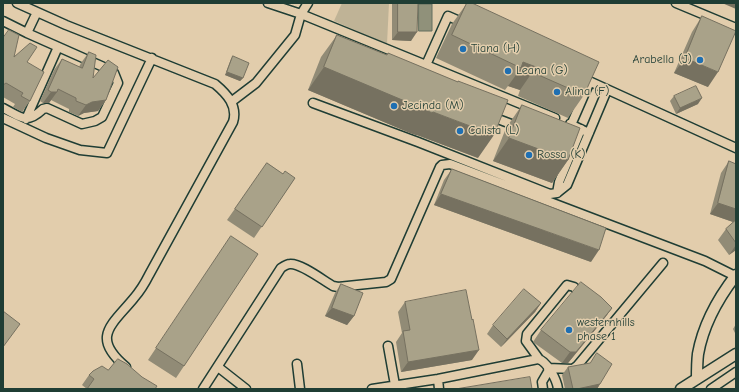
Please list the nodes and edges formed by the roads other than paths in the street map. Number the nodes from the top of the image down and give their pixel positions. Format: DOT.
graph roads {
  1 [pos="17,3"];
  2 [pos="268,3"];
  3 [pos="308,3"];
  4 [pos="676,3"];
  5 [pos="278,5"];
  6 [pos="37,12"];
  7 [pos="301,14"];
  8 [pos="3,21"];
  9 [pos="469,26"];
  10 [pos="736,28"];
  11 [pos="27,33"];
  12 [pos="58,47"];
  13 [pos="152,58"];
  14 [pos="426,65"];
  15 [pos="576,75"];
  16 [pos="590,82"];
  17 [pos="607,90"];
  18 [pos="231,102"];
  19 [pos="313,102"];
  20 [pos="3,108"];
  21 [pos="484,113"];
  22 [pos="3,118"];
  23 [pos="26,118"];
  24 [pos="571,125"];
  25 [pos="581,129"];
  26 [pos="529,131"];
  27 [pos="589,133"];
  28 [pos="736,148"];
  29 [pos="557,193"];
  30 [pos="663,263"];
  31 [pos="736,275"];
  32 [pos="592,301"];
  33 [pos="388,346"];
  34 [pos="736,354"];
  35 [pos="539,359"];
  36 [pos="297,364"];
  37 [pos="218,366"];
  38 [pos="548,369"];
  39 [pos="132,372"];
  40 [pos="736,372"];
  41 [pos="438,379"];
  42 [pos="697,379"];
  43 [pos="395,385"];
  44 [pos="203,389"];
  45 [pos="246,389"];
  46 [pos="300,389"];
  47 [pos="372,389"];
  48 [pos="440,389"];
  49 [pos="543,389"];
  50 [pos="558,389"];
  51 [pos="681,389"];
  52 [pos="711,389"];
  1 -- 6 [label="street"];
  2 -- 5 [label="street"];
  3 -- 7 [label="street"];
  4 -- 10 [label="street"];
  5 -- 7 [label="street"];
  6 -- 11 [label="street"];
  6 -- 13 [label="street"];
  7 -- 14 [label="street"];
  7 -- 18 [label="street"];
  8 -- 11 [label="street"];
  9 -- 14 [label="street"];
  11 -- 12 [label="street"];
  12 -- 23 [label="street"];
  12 -- 23 [label="street"];
  13 -- 18 [label="street"];
  13 -- 22 [label="street"];
  14 -- 24 [label="street"];
  15 -- 16 [label="street"];
  16 -- 17 [label="street"];
  16 -- 24 [label="street"];
  17 -- 27 [label="street"];
  17 -- 28 [label="street"];
  18 -- 39 [label="street"];
  19 -- 29 [label="street"];
  20 -- 23 [label="street"];
  21 -- 26 [label="street"];
  24 -- 25 [label="street"];
  25 -- 27 [label="street"];
  25 -- 29 [label="street"];
  27 -- 29 [label="street"];
  30 -- 38 [label="street"];
  31 -- 37 [label="street"];
  31 -- 42 [label="street"];
  32 -- 35 [label="street"];
  33 -- 43 [label="street"];
  34 -- 42 [label="street"];
  35 -- 38 [label="street"];
  35 -- 41 [label="street"];
  36 -- 46 [label="street"];
  37 -- 44 [label="street"];
  37 -- 45 [label="street"];
  38 -- 49 [label="street"];
  38 -- 50 [label="street"];
  40 -- 52 [label="street"];
  41 -- 43 [label="street"];
  41 -- 48 [label="street"];
  42 -- 51 [label="street"];
  43 -- 47 [label="street"];
}
